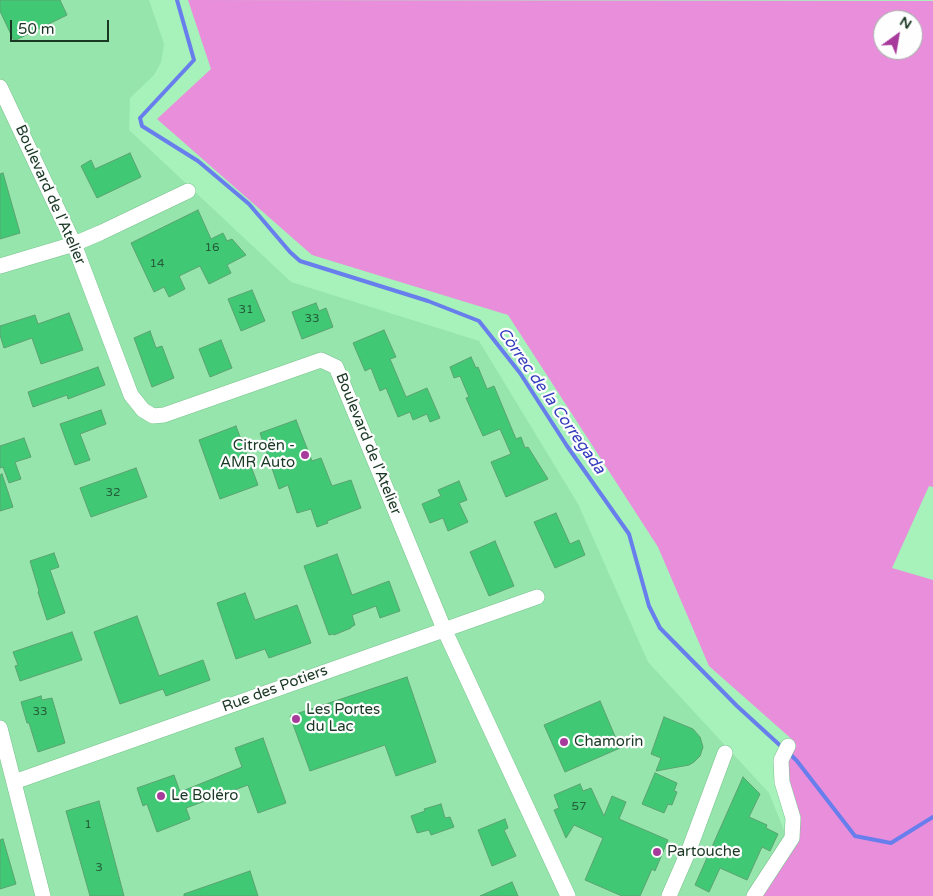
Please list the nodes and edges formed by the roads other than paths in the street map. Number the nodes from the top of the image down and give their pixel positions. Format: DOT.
graph roads {
  1 [pos="0,87"];
  2 [pos="6,113"];
  3 [pos="188,191"];
  4 [pos="74,244"];
  5 [pos="0,266"];
  6 [pos="537,597"];
  7 [pos="444,629"];
  8 [pos="0,728"];
  9 [pos="785,751"];
  10 [pos="725,753"];
  11 [pos="14,782"];
  12 [pos="43,896"];
  13 [pos="568,896"];
  14 [pos="669,896"];
  15 [pos="754,896"];
  1 -- 2 [label="street, Boulevard de l'Atelier"];
  2 -- 4 [label="street, Boulevard de l'Atelier"];
  3 -- 4 [label="street"];
  4 -- 5 [label="street"];
  4 -- 7 [label="street, Boulevard de l'Atelier"];
  6 -- 7 [label="street, Rue des Potiers"];
  7 -- 11 [label="street, Rue des Potiers"];
  7 -- 13 [label="street, Boulevard de l'Atelier"];
  8 -- 11 [label="street"];
  9 -- 15 [label="street"];
  10 -- 14 [label="street"];
  11 -- 12 [label="street"];
}
